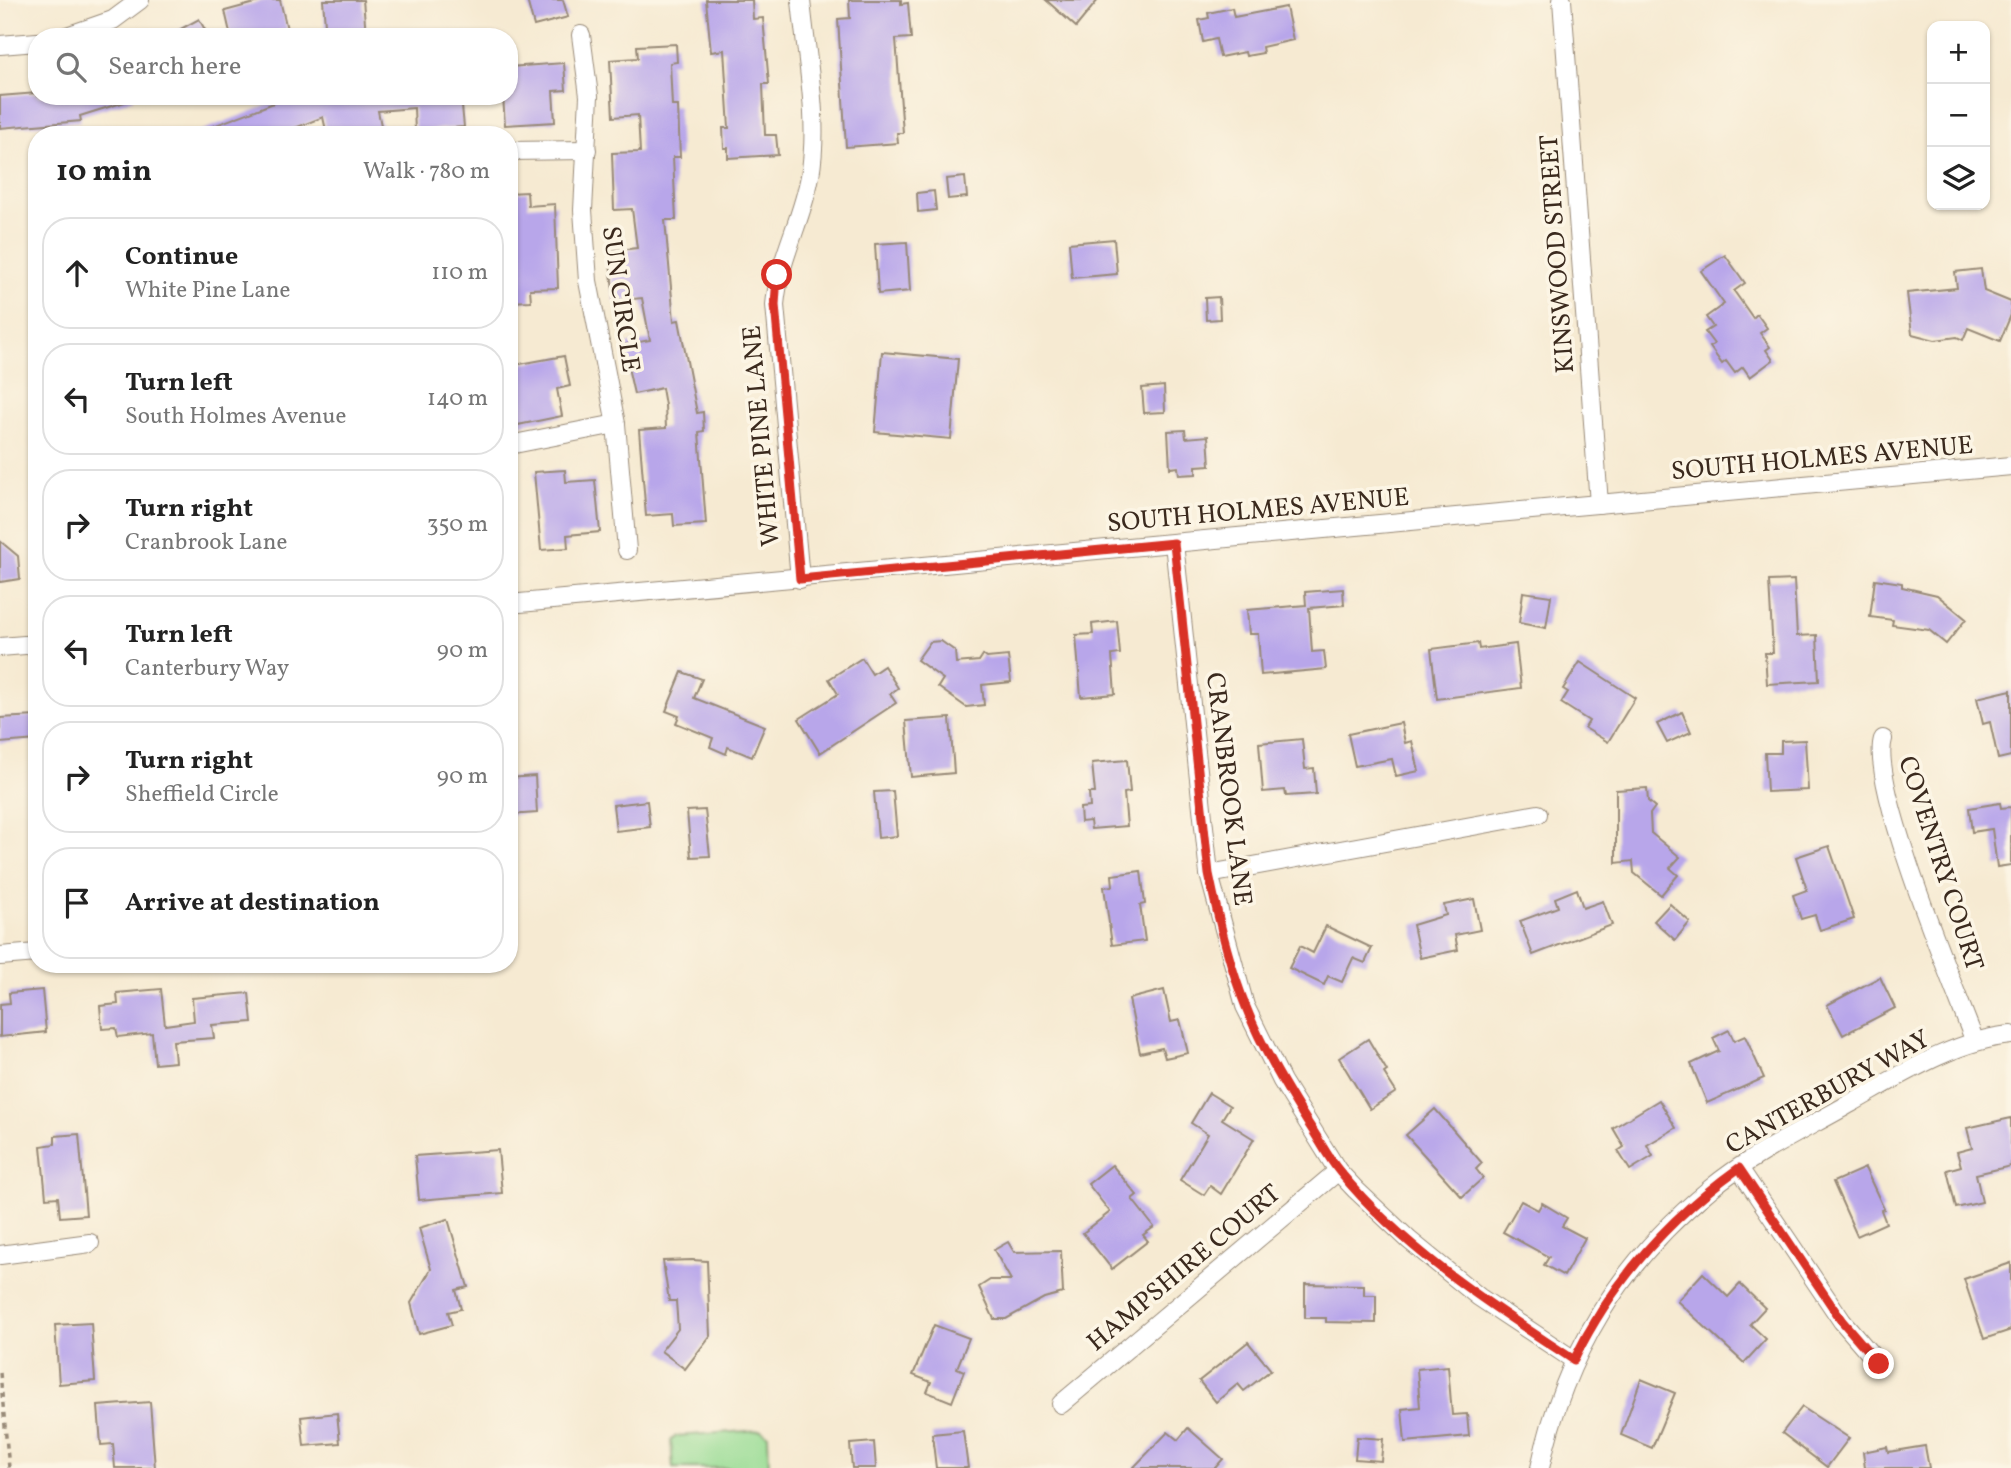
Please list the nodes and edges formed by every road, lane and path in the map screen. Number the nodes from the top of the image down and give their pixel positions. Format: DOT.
graph roads {
  1 [pos="140,0"];
  2 [pos="801,0"];
  3 [pos="1562,0"];
  4 [pos="90,28"];
  5 [pos="580,36"];
  6 [pos="28,42"];
  7 [pos="0,45"];
  8 [pos="587,149"];
  9 [pos="518,151"];
  10 [pos="616,424"];
  11 [pos="518,443"];
  12 [pos="2011,466"];
  13 [pos="1599,505"];
  14 [pos="1174,543"];
  15 [pos="627,550"];
  16 [pos="800,579"];
  17 [pos="518,603"];
  18 [pos="28,644"];
  19 [pos="0,647"];
  20 [pos="1883,739"];
  21 [pos="1538,814"];
  22 [pos="1209,874"];
  23 [pos="28,954"];
  24 [pos="0,956"];
  25 [pos="2011,1035"];
  26 [pos="1975,1042"];
  27 [pos="1739,1168"];
  28 [pos="1338,1171"];
  29 [pos="90,1243"];
  30 [pos="0,1255"];
  31 [pos="1574,1360"];
  32 [pos="1879,1364"];
  33 [pos="0,1373"];
  34 [pos="1061,1404"];
  35 [pos="9,1468"];
  36 [pos="1540,1468"];
  1 -- 4 [label="street"];
  2 -- 16 [label="street, WHITE PINE LANE"];
  3 -- 13 [label="street, KINSWOOD STREET"];
  5 -- 8 [label="street, SUN CIRCLE"];
  6 -- 7 [label="street"];
  8 -- 9 [label="street"];
  8 -- 10 [label="street, SUN CIRCLE"];
  10 -- 11 [label="street"];
  10 -- 15 [label="street, SUN CIRCLE"];
  12 -- 13 [label="street, SOUTH HOLMES AVENUE"];
  13 -- 14 [label="street, SOUTH HOLMES AVENUE"];
  14 -- 16 [label="street, SOUTH HOLMES AVENUE"];
  14 -- 22 [label="street, CRANBROOK LANE"];
  16 -- 17 [label="street, SOUTH HOLMES AVENUE"];
  18 -- 19 [label="street"];
  20 -- 26 [label="street, COVENTRY COURT"];
  21 -- 22 [label="street"];
  22 -- 28 [label="street, CRANBROOK LANE"];
  23 -- 24 [label="street"];
  25 -- 26 [label="street, CANTERBURY WAY"];
  26 -- 27 [label="street, CANTERBURY WAY"];
  27 -- 31 [label="street, CANTERBURY WAY"];
  27 -- 32 [label="street"];
  28 -- 31 [label="street, CRANBROOK LANE"];
  28 -- 34 [label="street, HAMPSHIRE COURT"];
  29 -- 30 [label="street"];
  31 -- 36 [label="street, CANTERBURY WAY"];
  33 -- 35 [label="path"];
}
